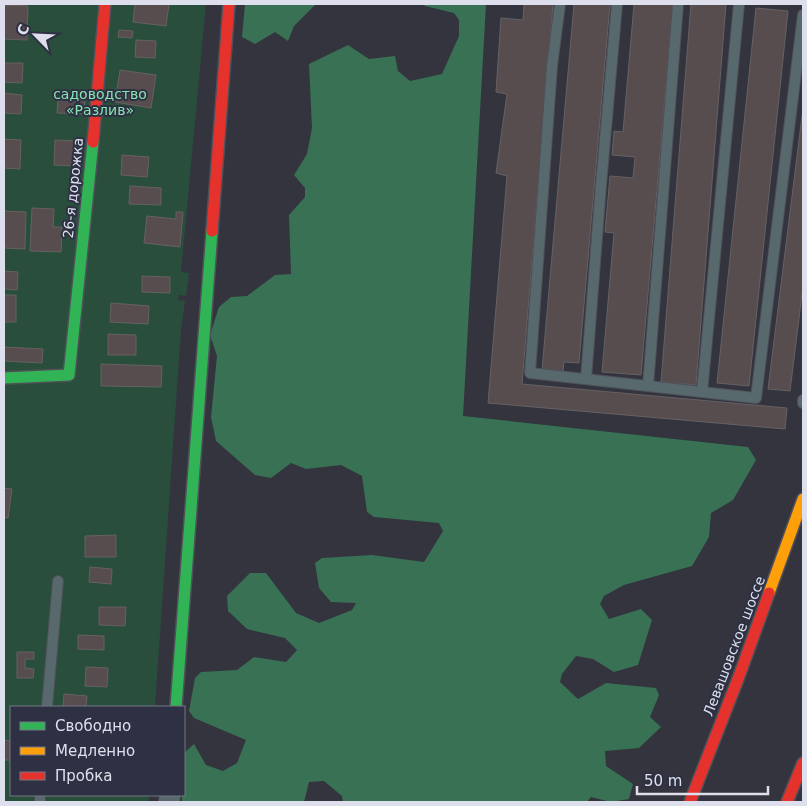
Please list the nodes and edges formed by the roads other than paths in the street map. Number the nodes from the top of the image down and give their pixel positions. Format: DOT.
graph roads {
  1 [pos="106,4"];
  2 [pos="229,4"];
  3 [pos="560,4"];
  4 [pos="617,4"];
  5 [pos="678,4"];
  6 [pos="739,4"];
  7 [pos="803,15"];
  8 [pos="4,378"];
  9 [pos="586,379"];
  10 [pos="648,386"];
  11 [pos="702,392"];
  12 [pos="803,499"];
  13 [pos="58,581"];
  14 [pos="48,706"];
  15 [pos="176,706"];
  16 [pos="803,763"];
  17 [pos="690,802"];
  18 [pos="787,802"];
  1 -- 8 [label="main road, 26-я дорожка"];
  2 -- 15 [label="main road"];
  3 -- 9 [label="lane"];
  4 -- 9 [label="lane"];
  5 -- 10 [label="lane"];
  6 -- 11 [label="lane"];
  7 -- 11 [label="lane"];
  9 -- 10 [label="lane"];
  10 -- 11 [label="lane"];
  12 -- 17 [label="main road, Левашовское шоссе"];
  13 -- 14 [label="lane"];
  16 -- 18 [label="main road"];
}
